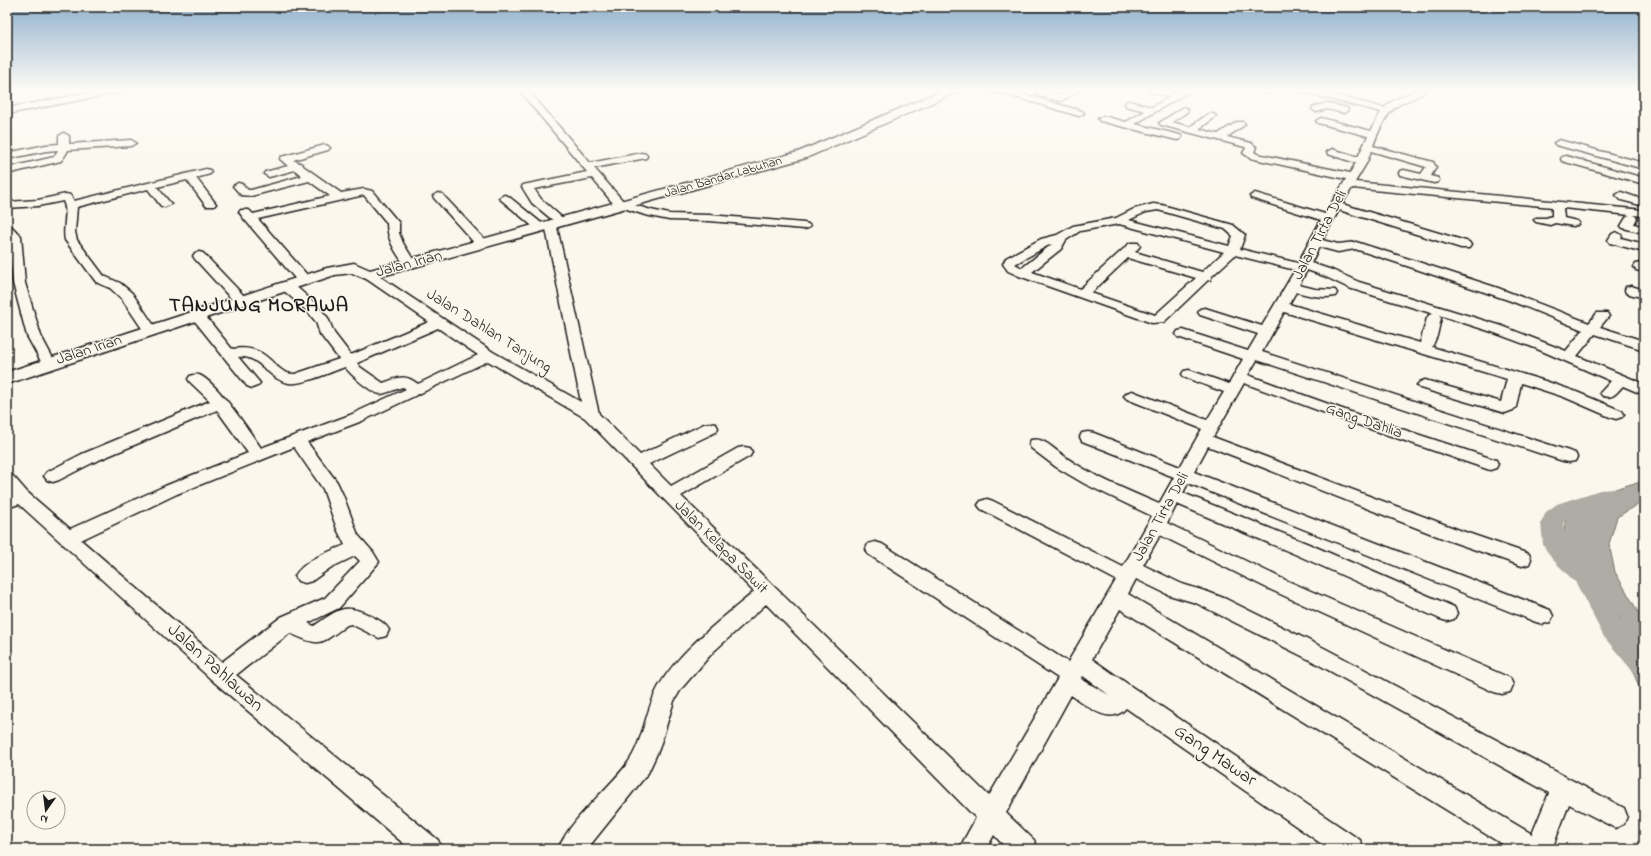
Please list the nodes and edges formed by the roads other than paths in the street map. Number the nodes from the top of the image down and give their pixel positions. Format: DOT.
graph roads {
  1 [pos="556,129"];
  2 [pos="861,129"];
  3 [pos="1151,129"];
  4 [pos="1176,129"];
  5 [pos="1196,129"];
  6 [pos="1233,129"];
  7 [pos="1334,129"];
  8 [pos="1375,129"];
  9 [pos="1189,135"];
  10 [pos="64,136"];
  11 [pos="1219,138"];
  12 [pos="1370,141"];
  13 [pos="131,143"];
  14 [pos="1559,143"];
  15 [pos="1204,144"];
  16 [pos="65,147"];
  17 [pos="325,148"];
  18 [pos="1332,152"];
  19 [pos="1251,155"];
  20 [pos="7,156"];
  21 [pos="642,156"];
  22 [pos="1566,159"];
  23 [pos="1317,161"];
  24 [pos="1362,162"];
  25 [pos="298,166"];
  26 [pos="1644,166"];
  27 [pos="49,169"];
  28 [pos="7,170"];
  29 [pos="591,170"];
  30 [pos="206,172"];
  31 [pos="1404,172"];
  32 [pos="269,174"];
  33 [pos="1596,174"];
  34 [pos="189,176"];
  35 [pos="310,177"];
  36 [pos="1352,177"];
  37 [pos="1424,177"];
  38 [pos="7,178"];
  39 [pos="1644,181"];
  40 [pos="150,185"];
  41 [pos="238,186"];
  42 [pos="1644,186"];
  43 [pos="1445,193"];
  44 [pos="1621,195"];
  45 [pos="438,196"];
  46 [pos="1254,196"];
  47 [pos="339,197"];
  48 [pos="504,198"];
  49 [pos="1516,201"];
  50 [pos="165,204"];
  51 [pos="210,204"];
  52 [pos="1557,204"];
  53 [pos="7,205"];
  54 [pos="71,205"];
  55 [pos="623,205"];
  56 [pos="1639,209"];
  57 [pos="1332,211"];
  58 [pos="1507,214"];
  59 [pos="1540,220"];
  60 [pos="1558,220"];
  61 [pos="1119,221"];
  62 [pos="1573,223"];
  63 [pos="551,225"];
  64 [pos="804,226"];
  65 [pos="7,228"];
  66 [pos="1644,230"];
  67 [pos="1615,238"];
  68 [pos="1316,242"];
  69 [pos="482,244"];
  70 [pos="1135,245"];
  71 [pos="1465,245"];
  72 [pos="1644,248"];
  73 [pos="1233,250"];
  74 [pos="1125,253"];
  75 [pos="199,256"];
  76 [pos="410,264"];
  77 [pos="1302,266"];
  78 [pos="13,267"];
  79 [pos="369,275"];
  80 [pos="1206,277"];
  81 [pos="304,280"];
  82 [pos="13,285"];
  83 [pos="287,286"];
  84 [pos="1292,286"];
  85 [pos="1330,293"];
  86 [pos="1082,294"];
  87 [pos="241,301"];
  88 [pos="1280,306"];
  89 [pos="1205,312"];
  90 [pos="198,314"];
  91 [pos="1602,316"];
  92 [pos="1434,318"];
  93 [pos="440,322"];
  94 [pos="1591,328"];
  95 [pos="150,330"];
  96 [pos="1266,332"];
  97 [pos="1183,334"];
  98 [pos="1644,346"];
  99 [pos="1424,349"];
  100 [pos="229,354"];
  101 [pos="488,355"];
  102 [pos="1252,355"];
  103 [pos="1568,358"];
  104 [pos="348,361"];
  105 [pos="49,364"];
  106 [pos="1189,374"];
  107 [pos="1515,376"];
  108 [pos="7,378"];
  109 [pos="195,379"];
  110 [pos="1620,381"];
  111 [pos="252,383"];
  112 [pos="1236,383"];
  113 [pos="1425,385"];
  114 [pos="417,390"];
  115 [pos="1644,390"];
  116 [pos="1608,393"];
  117 [pos="1132,396"];
  118 [pos="220,403"];
  119 [pos="1616,414"];
  120 [pos="591,415"];
  121 [pos="710,428"];
  122 [pos="1207,433"];
  123 [pos="1088,437"];
  124 [pos="298,441"];
  125 [pos="1037,444"];
  126 [pos="744,452"];
  127 [pos="258,455"];
  128 [pos="1568,457"];
  129 [pos="638,463"];
  130 [pos="1490,464"];
  131 [pos="1185,474"];
  132 [pos="53,476"];
  133 [pos="7,480"];
  134 [pos="669,495"];
  135 [pos="1173,496"];
  136 [pos="14,499"];
  137 [pos="987,506"];
  138 [pos="1159,519"];
  139 [pos="68,538"];
  140 [pos="357,547"];
  141 [pos="874,549"];
  142 [pos="1522,559"];
  143 [pos="1129,573"];
  144 [pos="305,576"];
  145 [pos="767,592"];
  146 [pos="1116,597"];
  147 [pos="1447,613"];
  148 [pos="1543,616"];
  149 [pos="288,623"];
  150 [pos="379,630"];
  151 [pos="1073,673"];
  152 [pos="222,675"];
  153 [pos="1502,685"];
  154 [pos="1563,788"];
  155 [pos="991,814"];
  156 [pos="1615,816"];
  157 [pos="429,849"];
  158 [pos="571,849"];
  159 [pos="972,849"];
  160 [pos="1025,849"];
  161 [pos="1352,849"];
  162 [pos="1533,849"];
  163 [pos="1539,849"];
  1 -- 29 [label="street"];
  2 -- 55 [label="main road, Jalan Bandar Labuhan"];
  3 -- 9 [label="street"];
  4 -- 9 [label="street"];
  5 -- 9 [label="street"];
  6 -- 11 [label="street"];
  7 -- 12 [label="street"];
  8 -- 12 [label="street, Jalan Tirta Deli"];
  9 -- 11 [label="street"];
  10 -- 16 [label="street"];
  11 -- 19 [label="street"];
  12 -- 24 [label="street, Jalan Tirta Deli"];
  12 -- 37 [label="street"];
  13 -- 16 [label="street"];
  14 -- 26 [label="street"];
  15 -- 19 [label="street"];
  16 -- 20 [label="street"];
  16 -- 28 [label="street"];
  17 -- 25 [label="street"];
  18 -- 24 [label="street"];
  19 -- 36 [label="street"];
  21 -- 29 [label="street"];
  22 -- 39 [label="street"];
  23 -- 36 [label="street"];
  24 -- 36 [label="street, Jalan Tirta Deli"];
  25 -- 32 [label="street"];
  25 -- 35 [label="street"];
  27 -- 38 [label="street"];
  29 -- 55 [label="street"];
  29 -- 63 [label="street"];
  30 -- 34 [label="street"];
  31 -- 37 [label="street"];
  33 -- 42 [label="street"];
  34 -- 40 [label="street"];
  34 -- 51 [label="street"];
  35 -- 41 [label="street"];
  35 -- 47 [label="street"];
  36 -- 43 [label="street"];
  36 -- 57 [label="street, Jalan Tirta Deli"];
  37 -- 43 [label="street"];
  40 -- 50 [label="street"];
  40 -- 54 [label="street"];
  43 -- 49 [label="street"];
  44 -- 56 [label="street"];
  45 -- 69 [label="street"];
  46 -- 57 [label="street"];
  47 -- 76 [label="street"];
  47 -- 81 [label="street"];
  48 -- 63 [label="street"];
  49 -- 52 [label="street"];
  49 -- 58 [label="street"];
  52 -- 56 [label="street"];
  52 -- 60 [label="street"];
  53 -- 54 [label="street"];
  54 -- 95 [label="street"];
  55 -- 63 [label="main road, Jalan Bandar Labuhan"];
  55 -- 64 [label="street"];
  56 -- 66 [label="street"];
  57 -- 68 [label="street, Jalan Tirta Deli"];
  57 -- 71 [label="street"];
  59 -- 60 [label="street"];
  60 -- 62 [label="street"];
  61 -- 73 [label="street"];
  61 -- 73 [label="street"];
  61 -- 86 [label="street"];
  63 -- 69 [label="main road, Jalan Irian"];
  63 -- 120 [label="street"];
  65 -- 78 [label="street"];
  67 -- 72 [label="street"];
  68 -- 77 [label="street, Jalan Tirta Deli"];
  68 -- 94 [label="street"];
  69 -- 76 [label="main road, Jalan Irian"];
  70 -- 74 [label="street"];
  73 -- 77 [label="street"];
  73 -- 80 [label="street"];
  74 -- 80 [label="street"];
  74 -- 86 [label="street"];
  75 -- 87 [label="street"];
  76 -- 79 [label="main road, Jalan Irian"];
  77 -- 84 [label="street, Jalan Tirta Deli"];
  77 -- 103 [label="street"];
  78 -- 82 [label="street"];
  79 -- 81 [label="main road, Jalan Irian"];
  79 -- 93 [label="street, Jalan Dahlan Tanjung"];
  80 -- 86 [label="street"];
  81 -- 83 [label="main road, Jalan Irian"];
  82 -- 105 [label="street"];
  83 -- 87 [label="main road, Jalan Irian"];
  83 -- 104 [label="street"];
  84 -- 85 [label="street"];
  84 -- 88 [label="street, Jalan Tirta Deli"];
  87 -- 90 [label="main road, Jalan Irian"];
  88 -- 96 [label="street, Jalan Tirta Deli"];
  88 -- 99 [label="street"];
  89 -- 96 [label="street"];
  90 -- 95 [label="main road, Jalan Irian"];
  90 -- 100 [label="street"];
  91 -- 94 [label="street"];
  92 -- 99 [label="street"];
  93 -- 101 [label="street, Jalan Dahlan Tanjung"];
  93 -- 104 [label="street"];
  94 -- 98 [label="street"];
  94 -- 103 [label="street"];
  95 -- 105 [label="main road, Jalan Irian"];
  96 -- 102 [label="street, Jalan Tirta Deli"];
  97 -- 102 [label="street"];
  99 -- 107 [label="street"];
  100 -- 104 [label="street"];
  100 -- 111 [label="street"];
  101 -- 114 [label="street"];
  101 -- 120 [label="street, Jalan Dahlan Tanjung"];
  102 -- 112 [label="street, Jalan Tirta Deli"];
  102 -- 128 [label="street"];
  103 -- 110 [label="street"];
  104 -- 114 [label="street"];
  105 -- 108 [label="main road, Jalan Irian"];
  106 -- 112 [label="street, Gang Dahlia"];
  107 -- 113 [label="street"];
  107 -- 119 [label="street"];
  109 -- 118 [label="street"];
  110 -- 115 [label="street"];
  110 -- 116 [label="street"];
  112 -- 122 [label="street, Jalan Tirta Deli"];
  112 -- 130 [label="street, Gang Dahlia"];
  114 -- 124 [label="street"];
  117 -- 122 [label="street"];
  118 -- 127 [label="street"];
  118 -- 132 [label="street"];
  120 -- 129 [label="street, Jalan Kelapa Sawit"];
  121 -- 129 [label="street"];
  122 -- 131 [label="street, Jalan Tirta Deli"];
  122 -- 142 [label="street"];
  123 -- 131 [label="street"];
  124 -- 127 [label="street"];
  124 -- 140 [label="street"];
  125 -- 138 [label="street"];
  126 -- 134 [label="street"];
  127 -- 139 [label="street"];
  129 -- 134 [label="street, Jalan Kelapa Sawit"];
  131 -- 135 [label="street, Jalan Tirta Deli"];
  131 -- 148 [label="street"];
  133 -- 136 [label="street, Jalan Pahlawan"];
  134 -- 145 [label="street, Jalan Kelapa Sawit"];
  135 -- 138 [label="street, Jalan Tirta Deli"];
  135 -- 147 [label="street"];
  136 -- 139 [label="street, Jalan Pahlawan"];
  137 -- 143 [label="street"];
  138 -- 143 [label="street, Jalan Tirta Deli"];
  138 -- 153 [label="street"];
  139 -- 152 [label="street, Jalan Pahlawan"];
  140 -- 144 [label="street"];
  140 -- 149 [label="street"];
  141 -- 151 [label="street"];
  143 -- 146 [label="street, Jalan Tirta Deli"];
  143 -- 154 [label="street"];
  145 -- 155 [label="street, Jalan Kelapa Sawit"];
  145 -- 158 [label="street"];
  146 -- 151 [label="street, Jalan Tirta Deli"];
  146 -- 162 [label="street"];
  149 -- 150 [label="street"];
  149 -- 152 [label="street"];
  151 -- 155 [label="street, Jalan Tirta Deli"];
  151 -- 161 [label="street, Gang Mawar"];
  152 -- 157 [label="street, Jalan Pahlawan"];
  154 -- 156 [label="street"];
  154 -- 163 [label="street"];
  155 -- 159 [label="street, Jalan Tirta Deli"];
  155 -- 160 [label="street, Jalan Kelapa Sawit"];
}
